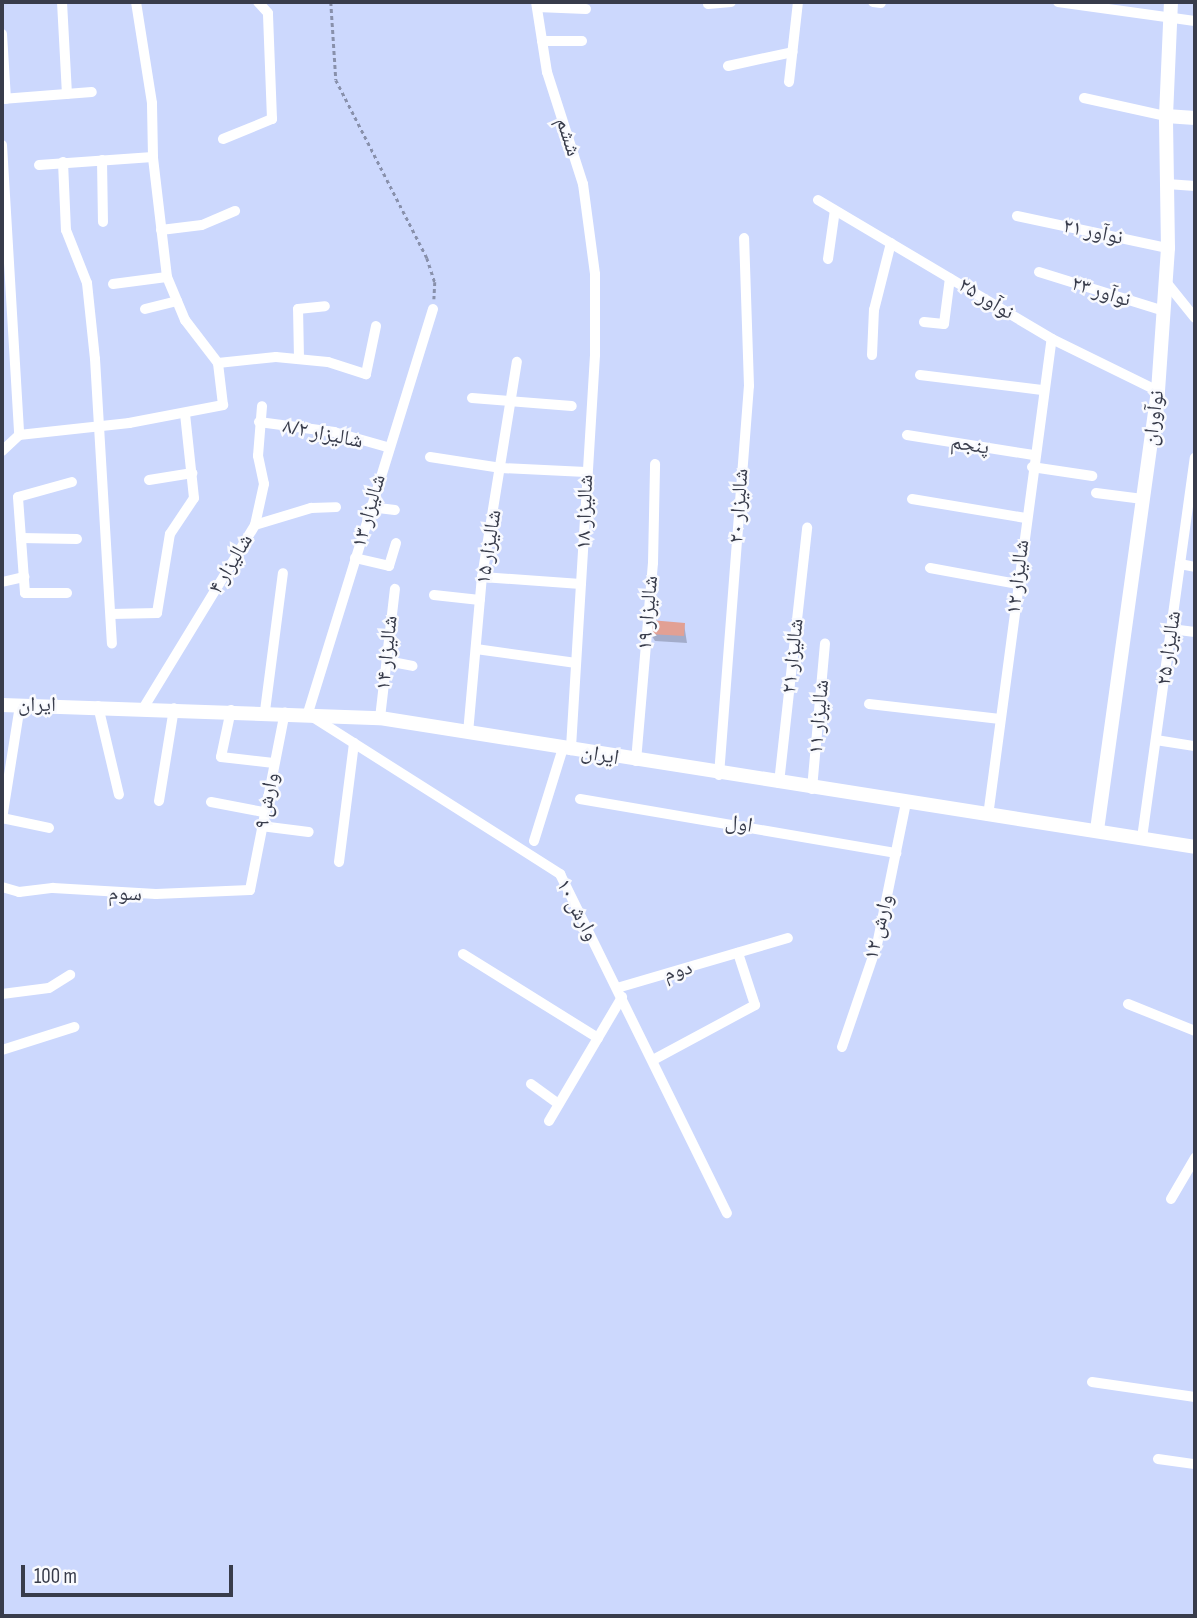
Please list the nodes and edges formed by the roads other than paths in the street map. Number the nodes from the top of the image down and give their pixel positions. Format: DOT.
graph roads {
  1 [pos="62,2"];
  2 [pos="136,2"];
  3 [pos="258,2"];
  4 [pos="731,2"];
  5 [pos="801,2"];
  6 [pos="1058,2"];
  7 [pos="1171,2"];
  8 [pos="537,5"];
  9 [pos="708,5"];
  10 [pos="586,9"];
  11 [pos="1170,19"];
  12 [pos="1195,21"];
  13 [pos="2,34"];
  14 [pos="542,41"];
  15 [pos="582,41"];
  16 [pos="793,52"];
  17 [pos="728,66"];
  18 [pos="789,82"];
  19 [pos="92,92"];
  20 [pos="67,94"];
  21 [pos="1084,98"];
  22 [pos="4,99"];
  23 [pos="1166,116"];
  24 [pos="1195,118"];
  25 [pos="223,139"];
  26 [pos="2,145"];
  27 [pos="153,157"];
  28 [pos="102,160"];
  29 [pos="63,162"];
  30 [pos="39,164"];
  31 [pos="1167,184"];
  32 [pos="1195,186"];
  33 [pos="818,200"];
  34 [pos="835,210"];
  35 [pos="235,211"];
  36 [pos="1017,216"];
  37 [pos="103,222"];
  38 [pos="161,229"];
  39 [pos="744,238"];
  40 [pos="891,243"];
  41 [pos="1168,248"];
  42 [pos="828,259"];
  43 [pos="1039,272"];
  44 [pos="595,274"];
  45 [pos="167,277"];
  46 [pos="950,278"];
  47 [pos="1166,282"];
  48 [pos="113,285"];
  49 [pos="177,301"];
  50 [pos="326,306"];
  51 [pos="145,309"];
  52 [pos="433,309"];
  53 [pos="1164,311"];
  54 [pos="1195,318"];
  55 [pos="924,322"];
  56 [pos="376,326"];
  57 [pos="1052,338"];
  58 [pos="872,355"];
  59 [pos="299,359"];
  60 [pos="517,362"];
  61 [pos="218,363"];
  62 [pos="920,375"];
  63 [pos="1042,390"];
  64 [pos="1158,391"];
  65 [pos="472,398"];
  66 [pos="512,400"];
  67 [pos="262,406"];
  68 [pos="572,406"];
  69 [pos="185,414"];
  70 [pos="259,422"];
  71 [pos="100,426"];
  72 [pos="19,435"];
  73 [pos="906,435"];
  74 [pos="387,447"];
  75 [pos="2,451"];
  76 [pos="430,457"];
  77 [pos="1195,457"];
  78 [pos="1032,461"];
  79 [pos="655,464"];
  80 [pos="501,468"];
  81 [pos="586,472"];
  82 [pos="191,473"];
  83 [pos="1093,476"];
  84 [pos="149,480"];
  85 [pos="72,482"];
  86 [pos="1096,493"];
  87 [pos="912,499"];
  88 [pos="1143,499"];
  89 [pos="336,507"];
  90 [pos="370,507"];
  91 [pos="395,510"];
  92 [pos="1025,518"];
  93 [pos="1191,523"];
  94 [pos="256,525"];
  95 [pos="807,528"];
  96 [pos="21,538"];
  97 [pos="77,539"];
  98 [pos="396,543"];
  99 [pos="355,558"];
  100 [pos="1180,564"];
  101 [pos="1195,567"];
  102 [pos="930,568"];
  103 [pos="284,573"];
  104 [pos="24,577"];
  105 [pos="482,577"];
  106 [pos="2,582"];
  107 [pos="581,584"];
  108 [pos="1017,584"];
  109 [pos="395,589"];
  110 [pos="67,593"];
  111 [pos="434,595"];
  112 [pos="480,600"];
  113 [pos="111,614"];
  114 [pos="1171,629"];
  115 [pos="1195,632"];
  116 [pos="113,643"];
  117 [pos="825,644"];
  118 [pos="476,649"];
  119 [pos="387,661"];
  120 [pos="576,663"];
  121 [pos="413,666"];
  122 [pos="869,704"];
  123 [pos="2,705"];
  124 [pos="20,705"];
  125 [pos="98,706"];
  126 [pos="144,707"];
  127 [pos="173,708"];
  128 [pos="231,710"];
  129 [pos="265,711"];
  130 [pos="285,712"];
  131 [pos="308,714"];
  132 [pos="380,718"];
  133 [pos="1000,719"];
  134 [pos="468,733"];
  135 [pos="1156,740"];
  136 [pos="354,743"];
  137 [pos="1195,746"];
  138 [pos="567,749"];
  139 [pos="636,761"];
  140 [pos="274,763"];
  141 [pos="719,775"];
  142 [pos="779,783"];
  143 [pos="812,789"];
  144 [pos="119,795"];
  145 [pos="580,799"];
  146 [pos="159,801"];
  147 [pos="211,802"];
  148 [pos="906,803"];
  149 [pos="263,812"];
  150 [pos="988,816"];
  151 [pos="2,818"];
  152 [pos="261,826"];
  153 [pos="49,828"];
  154 [pos="1097,830"];
  155 [pos="309,832"];
  156 [pos="1142,838"];
  157 [pos="534,841"];
  158 [pos="1195,847"];
  159 [pos="896,853"];
  160 [pos="339,862"];
  161 [pos="2,887"];
  162 [pos="250,890"];
  163 [pos="788,938"];
  164 [pos="738,953"];
  165 [pos="463,954"];
  166 [pos="70,975"];
  167 [pos="619,993"];
  168 [pos="2,994"];
  169 [pos="1128,1004"];
  170 [pos="74,1027"];
  171 [pos="1195,1031"];
  172 [pos="597,1038"];
  173 [pos="842,1047"];
  174 [pos="2,1050"];
  175 [pos="653,1060"];
  176 [pos="531,1084"];
  177 [pos="559,1104"];
  178 [pos="549,1121"];
  179 [pos="1195,1158"];
  180 [pos="1171,1199"];
  181 [pos="727,1213"];
  182 [pos="1092,1382"];
  183 [pos="1195,1397"];
  184 [pos="1158,1459"];
  185 [pos="1195,1464"];
  1 -- 20 [label="street"];
  2 -- 27 [label="street"];
  3 -- 25 [label="street"];
  4 -- 9 [label="street"];
  5 -- 16 [label="street"];
  6 -- 11 [label="street"];
  7 -- 11 [label="street, نوآوران"];
  8 -- 10 [label="street"];
  8 -- 14 [label="street, ششم"];
  11 -- 12 [label="street"];
  11 -- 23 [label="street, نوآوران"];
  13 -- 22 [label="street"];
  14 -- 15 [label="street"];
  14 -- 44 [label="street, ششم"];
  16 -- 17 [label="street"];
  16 -- 18 [label="street"];
  19 -- 20 [label="street"];
  20 -- 22 [label="street"];
  21 -- 23 [label="street"];
  23 -- 24 [label="street"];
  23 -- 31 [label="street, نوآوران"];
  26 -- 72 [label="street"];
  27 -- 28 [label="street"];
  27 -- 38 [label="street"];
  28 -- 29 [label="street"];
  28 -- 37 [label="street"];
  29 -- 30 [label="street"];
  29 -- 71 [label="street"];
  31 -- 32 [label="street"];
  31 -- 41 [label="street, نوآوران"];
  33 -- 34 [label="street, نوآور ۲۵"];
  34 -- 40 [label="street, نوآور ۲۵"];
  34 -- 42 [label="street"];
  35 -- 38 [label="street"];
  36 -- 41 [label="street, نوآور ۲۱"];
  38 -- 45 [label="street"];
  39 -- 141 [label="street, شالیزار ۲۰"];
  40 -- 46 [label="street, نوآور ۲۵"];
  40 -- 58 [label="street"];
  41 -- 47 [label="street, نوآوران"];
  43 -- 53 [label="street, نوآور ۲۳"];
  44 -- 81 [label="street, شالیزار ۱۸"];
  45 -- 48 [label="street"];
  45 -- 49 [label="street"];
  46 -- 55 [label="street"];
  46 -- 57 [label="street, نوآور ۲۵"];
  47 -- 53 [label="street, نوآوران"];
  47 -- 54 [label="street"];
  49 -- 51 [label="street"];
  49 -- 61 [label="street"];
  50 -- 59 [label="street"];
  52 -- 74 [label="street, شالیزار ۱۳"];
  53 -- 64 [label="street, نوآوران"];
  56 -- 59 [label="street"];
  57 -- 63 [label="street, شالیزار ۱۲"];
  57 -- 64 [label="street, نوآور ۲۵"];
  59 -- 61 [label="street"];
  60 -- 66 [label="street, شالیزار ۱۵"];
  61 -- 69 [label="street"];
  62 -- 63 [label="street"];
  63 -- 78 [label="street, شالیزار ۱۲"];
  64 -- 88 [label="street, نوآوران"];
  65 -- 66 [label="street"];
  66 -- 68 [label="street"];
  66 -- 80 [label="street, شالیزار ۱۵"];
  67 -- 70 [label="street, شالیزار ۴"];
  69 -- 71 [label="street"];
  69 -- 82 [label="street"];
  70 -- 74 [label="street, شالیزار ۸/۲"];
  70 -- 94 [label="street, شالیزار ۴"];
  71 -- 72 [label="street"];
  71 -- 113 [label="street"];
  72 -- 75 [label="street"];
  73 -- 78 [label="street, پنجم"];
  74 -- 90 [label="street, شالیزار ۱۳"];
  76 -- 80 [label="street"];
  77 -- 93 [label="street, شالیزار ۲۵"];
  78 -- 83 [label="street, پنجم"];
  78 -- 92 [label="street, شالیزار ۱۲"];
  79 -- 139 [label="street, شالیزار ۱۹"];
  80 -- 81 [label="street"];
  80 -- 105 [label="street, شالیزار ۱۵"];
  81 -- 107 [label="street, شالیزار ۱۸"];
  82 -- 84 [label="street"];
  82 -- 113 [label="street"];
  85 -- 96 [label="street"];
  86 -- 88 [label="street"];
  87 -- 92 [label="street"];
  88 -- 154 [label="street, نوآوران"];
  89 -- 94 [label="street"];
  90 -- 91 [label="street"];
  90 -- 99 [label="street, شالیزار ۱۳"];
  92 -- 108 [label="street, شالیزار ۱۲"];
  93 -- 100 [label="street, شالیزار ۲۵"];
  94 -- 126 [label="street, شالیزار ۴"];
  95 -- 142 [label="street, شالیزار ۲۱"];
  96 -- 97 [label="street"];
  96 -- 104 [label="street"];
  98 -- 99 [label="street"];
  99 -- 131 [label="street, شالیزار ۱۳"];
  100 -- 101 [label="street"];
  100 -- 114 [label="street, شالیزار ۲۵"];
  102 -- 108 [label="street"];
  103 -- 129 [label="street"];
  104 -- 106 [label="street"];
  104 -- 110 [label="street"];
  105 -- 107 [label="street"];
  105 -- 112 [label="street, شالیزار ۱۵"];
  107 -- 120 [label="street, شالیزار ۱۸"];
  108 -- 133 [label="street, شالیزار ۱۲"];
  109 -- 119 [label="street, شالیزار ۱۴"];
  111 -- 112 [label="street"];
  112 -- 118 [label="street, شالیزار ۱۵"];
  113 -- 116 [label="street"];
  114 -- 115 [label="street"];
  114 -- 135 [label="street, شالیزار ۲۵"];
  117 -- 143 [label="street, شالیزار ۱۱"];
  118 -- 120 [label="street"];
  118 -- 134 [label="street, شالیزار ۱۵"];
  119 -- 121 [label="street"];
  119 -- 132 [label="street, شالیزار ۱۴"];
  120 -- 138 [label="street, شالیزار ۱۸"];
  122 -- 133 [label="street"];
  123 -- 124 [label="street, ایران"];
  124 -- 125 [label="street, ایران"];
  124 -- 151 [label="street"];
  125 -- 126 [label="street, ایران"];
  125 -- 144 [label="street"];
  126 -- 127 [label="street, ایران"];
  127 -- 128 [label="street, ایران"];
  127 -- 146 [label="street"];
  128 -- 129 [label="street, ایران"];
  128 -- 140 [label="street"];
  129 -- 130 [label="street, ایران"];
  130 -- 131 [label="street, ایران"];
  130 -- 140 [label="street, وارش ۹"];
  131 -- 132 [label="street, ایران"];
  131 -- 136 [label="street, وارش ۱۰"];
  132 -- 134 [label="street, ایران"];
  133 -- 150 [label="street, شالیزار ۱۲"];
  134 -- 138 [label="street, ایران"];
  135 -- 137 [label="street"];
  135 -- 156 [label="street, شالیزار ۲۵"];
  136 -- 160 [label="street"];
  136 -- 167 [label="street, وارش ۱۰"];
  138 -- 139 [label="street, ایران"];
  138 -- 157 [label="street, شالیزار ۱۸"];
  139 -- 141 [label="street, ایران"];
  140 -- 149 [label="street, وارش ۹"];
  141 -- 142 [label="street, ایران"];
  142 -- 143 [label="street, ایران"];
  143 -- 148 [label="street, ایران"];
  145 -- 159 [label="street, اول"];
  147 -- 149 [label="street"];
  148 -- 150 [label="street, ایران"];
  148 -- 159 [label="street, وارش ۱۲"];
  149 -- 152 [label="street, وارش ۹"];
  150 -- 154 [label="street, ایران"];
  151 -- 153 [label="street"];
  152 -- 155 [label="street"];
  152 -- 162 [label="street, وارش ۹"];
  154 -- 156 [label="street, ایران"];
  156 -- 158 [label="street, ایران"];
  159 -- 173 [label="street, وارش ۱۲"];
  161 -- 162 [label="street, سوم"];
  163 -- 164 [label="street, دوم"];
  164 -- 167 [label="street, دوم"];
  164 -- 175 [label="street"];
  165 -- 172 [label="street"];
  166 -- 168 [label="street"];
  167 -- 172 [label="street"];
  167 -- 175 [label="street, وارش ۱۰"];
  169 -- 171 [label="street"];
  170 -- 174 [label="street"];
  172 -- 177 [label="street"];
  175 -- 181 [label="street, وارش ۱۰"];
  176 -- 177 [label="street"];
  177 -- 178 [label="street"];
  179 -- 180 [label="street"];
  182 -- 183 [label="street"];
  184 -- 185 [label="street"];
}
